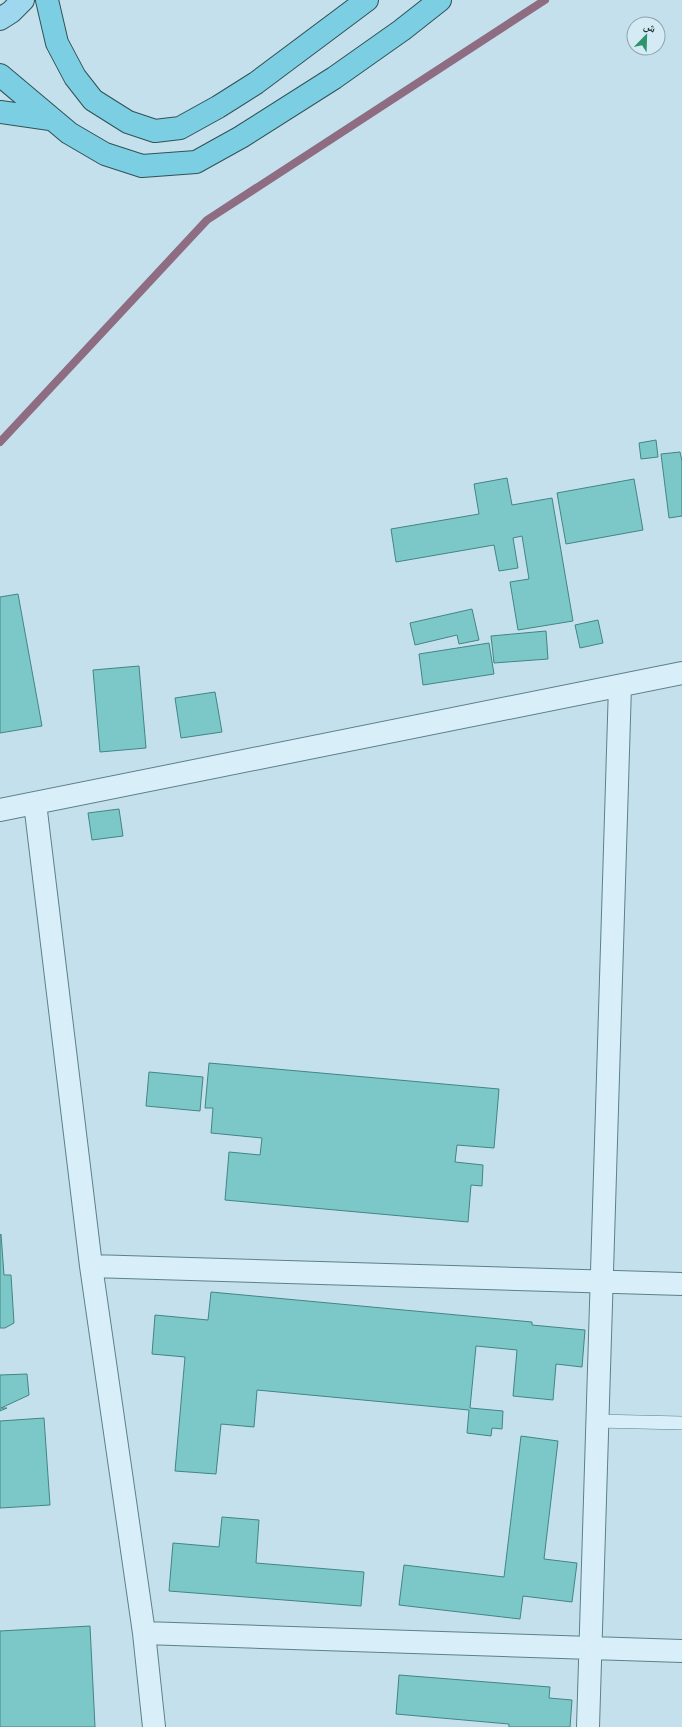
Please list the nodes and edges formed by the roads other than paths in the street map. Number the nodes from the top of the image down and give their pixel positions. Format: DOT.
graph roads {
  1 [pos="23,0"];
  2 [pos="47,0"];
  3 [pos="367,0"];
  4 [pos="440,0"];
  5 [pos="0,19"];
  6 [pos="0,75"];
  7 [pos="0,112"];
  8 [pos="50,119"];
  9 [pos="682,673"];
  10 [pos="620,686"];
  11 [pos="35,803"];
  12 [pos="0,810"];
  13 [pos="91,1266"];
  14 [pos="602,1282"];
  15 [pos="682,1284"];
  16 [pos="597,1421"];
  17 [pos="682,1424"];
  18 [pos="144,1633"];
  19 [pos="590,1648"];
  20 [pos="682,1651"];
  21 [pos="154,1727"];
  22 [pos="588,1727"];
  1 -- 5 [label="main road"];
  2 -- 3 [label="highway"];
  4 -- 8 [label="highway"];
  6 -- 8 [label="highway"];
  7 -- 8 [label="highway"];
  9 -- 10 [label="street"];
  10 -- 11 [label="street"];
  10 -- 14 [label="street"];
  11 -- 12 [label="street"];
  11 -- 13 [label="street"];
  13 -- 14 [label="street"];
  13 -- 18 [label="street"];
  14 -- 15 [label="street"];
  14 -- 16 [label="street"];
  16 -- 17 [label="lane"];
  16 -- 19 [label="street"];
  18 -- 19 [label="street"];
  18 -- 21 [label="street"];
  19 -- 20 [label="street"];
  19 -- 22 [label="street"];
}
